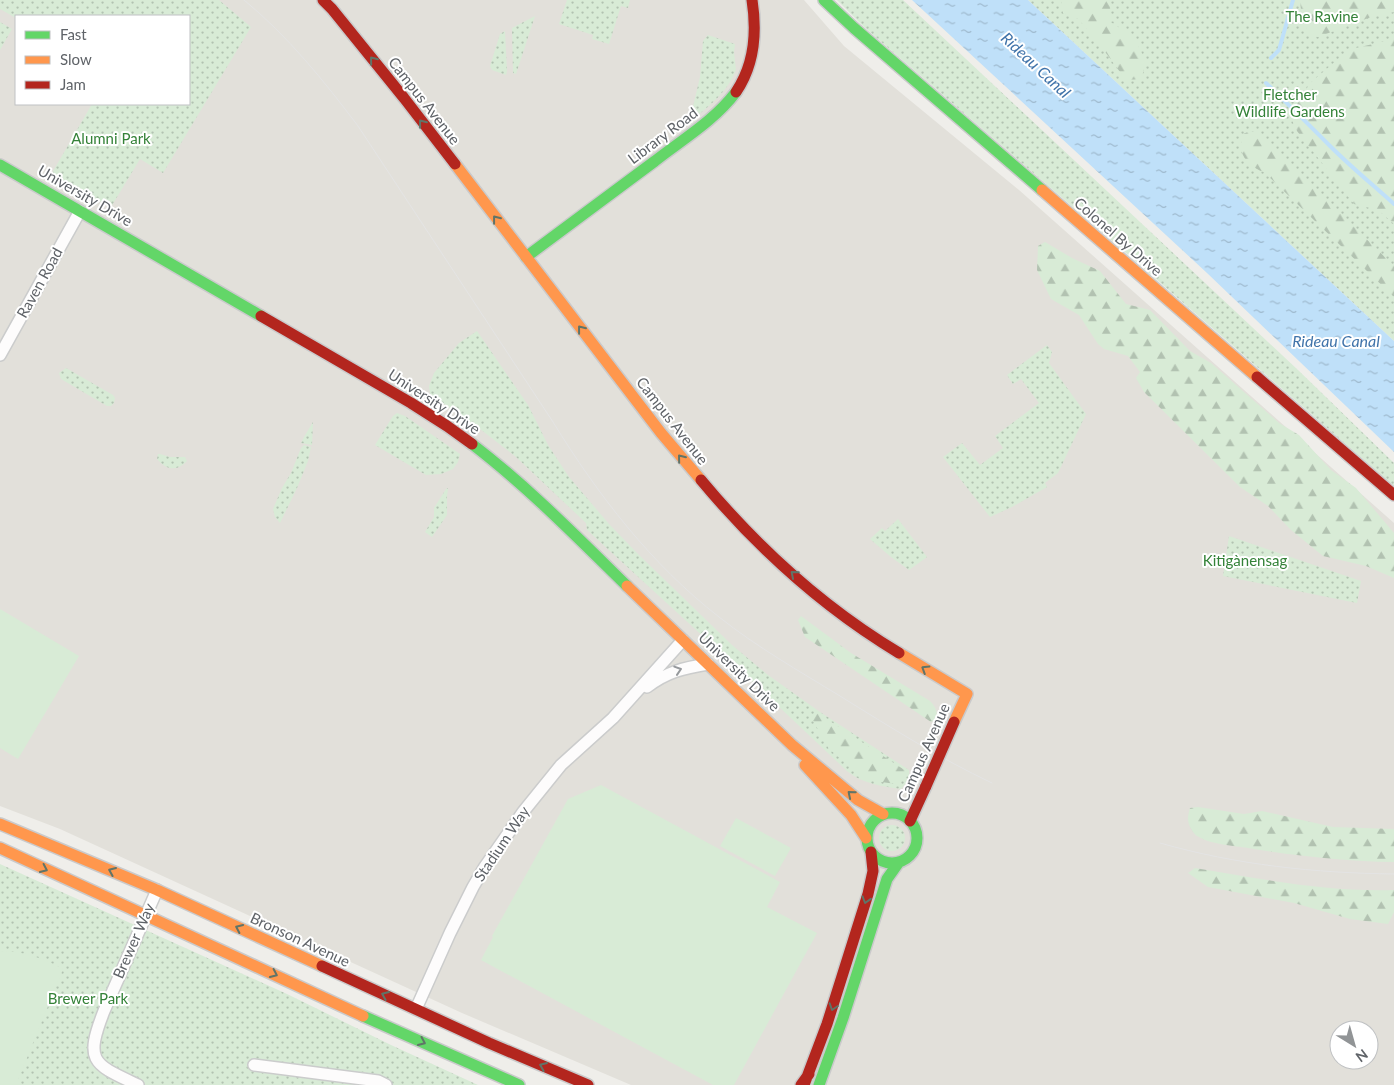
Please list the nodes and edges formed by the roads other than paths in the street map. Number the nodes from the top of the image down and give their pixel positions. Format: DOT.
graph roads {
  1 [pos="323,0"];
  2 [pos="752,0"];
  3 [pos="824,0"];
  4 [pos="0,165"];
  5 [pos="80,211"];
  6 [pos="526,257"];
  7 [pos="0,355"];
  8 [pos="1394,495"];
  9 [pos="683,640"];
  10 [pos="708,664"];
  11 [pos="624,706"];
  12 [pos="792,744"];
  13 [pos="883,814"];
  14 [pos="910,821"];
  15 [pos="0,824"];
  16 [pos="866,838"];
  17 [pos="0,848"];
  18 [pos="871,852"];
  19 [pos="900,862"];
  20 [pos="157,890"];
  21 [pos="145,915"];
  22 [pos="416,1009"];
  23 [pos="254,1065"];
  24 [pos="805,1081"];
  25 [pos="138,1085"];
  26 [pos="386,1085"];
  27 [pos="518,1085"];
  28 [pos="588,1085"];
  29 [pos="819,1085"];
  6 -- 1 [label="street, Campus Avenue, one-way"];
  2 -- 6 [label="street, Library Road"];
  3 -- 8 [label="street, Colonel By Drive"];
  4 -- 5 [label="street, University Drive"];
  5 -- 7 [label="street, Raven Road"];
  5 -- 9 [label="street, University Drive"];
  14 -- 6 [label="street, Campus Avenue, one-way, bridge"];
  9 -- 10 [label="street, University Drive"];
  9 -- 11 [label="street, Stadium Way"];
  11 -- 10 [label="street, Stadium Way, one-way"];
  10 -- 12 [label="street, University Drive"];
  11 -- 22 [label="street, Stadium Way"];
  13 -- 12 [label="street, University Drive, one-way"];
  12 -- 16 [label="street, University Drive"];
  13 -- 14 [label="street"];
  13 -- 16 [label="street"];
  14 -- 19 [label="street"];
  20 -- 15 [label="street, Bronson Avenue, one-way"];
  16 -- 18 [label="street"];
  17 -- 21 [label="street, one-way"];
  18 -- 19 [label="street"];
  18 -- 24 [label="street, one-way"];
  19 -- 29 [label="street"];
  20 -- 21 [label="street, Brewer Way"];
  22 -- 20 [label="street, Bronson Avenue, one-way"];
  21 -- 25 [label="street, Brewer Way"];
  21 -- 27 [label="street, one-way"];
  28 -- 22 [label="street, Bronson Avenue, one-way"];
  23 -- 26 [label="street"];
}
